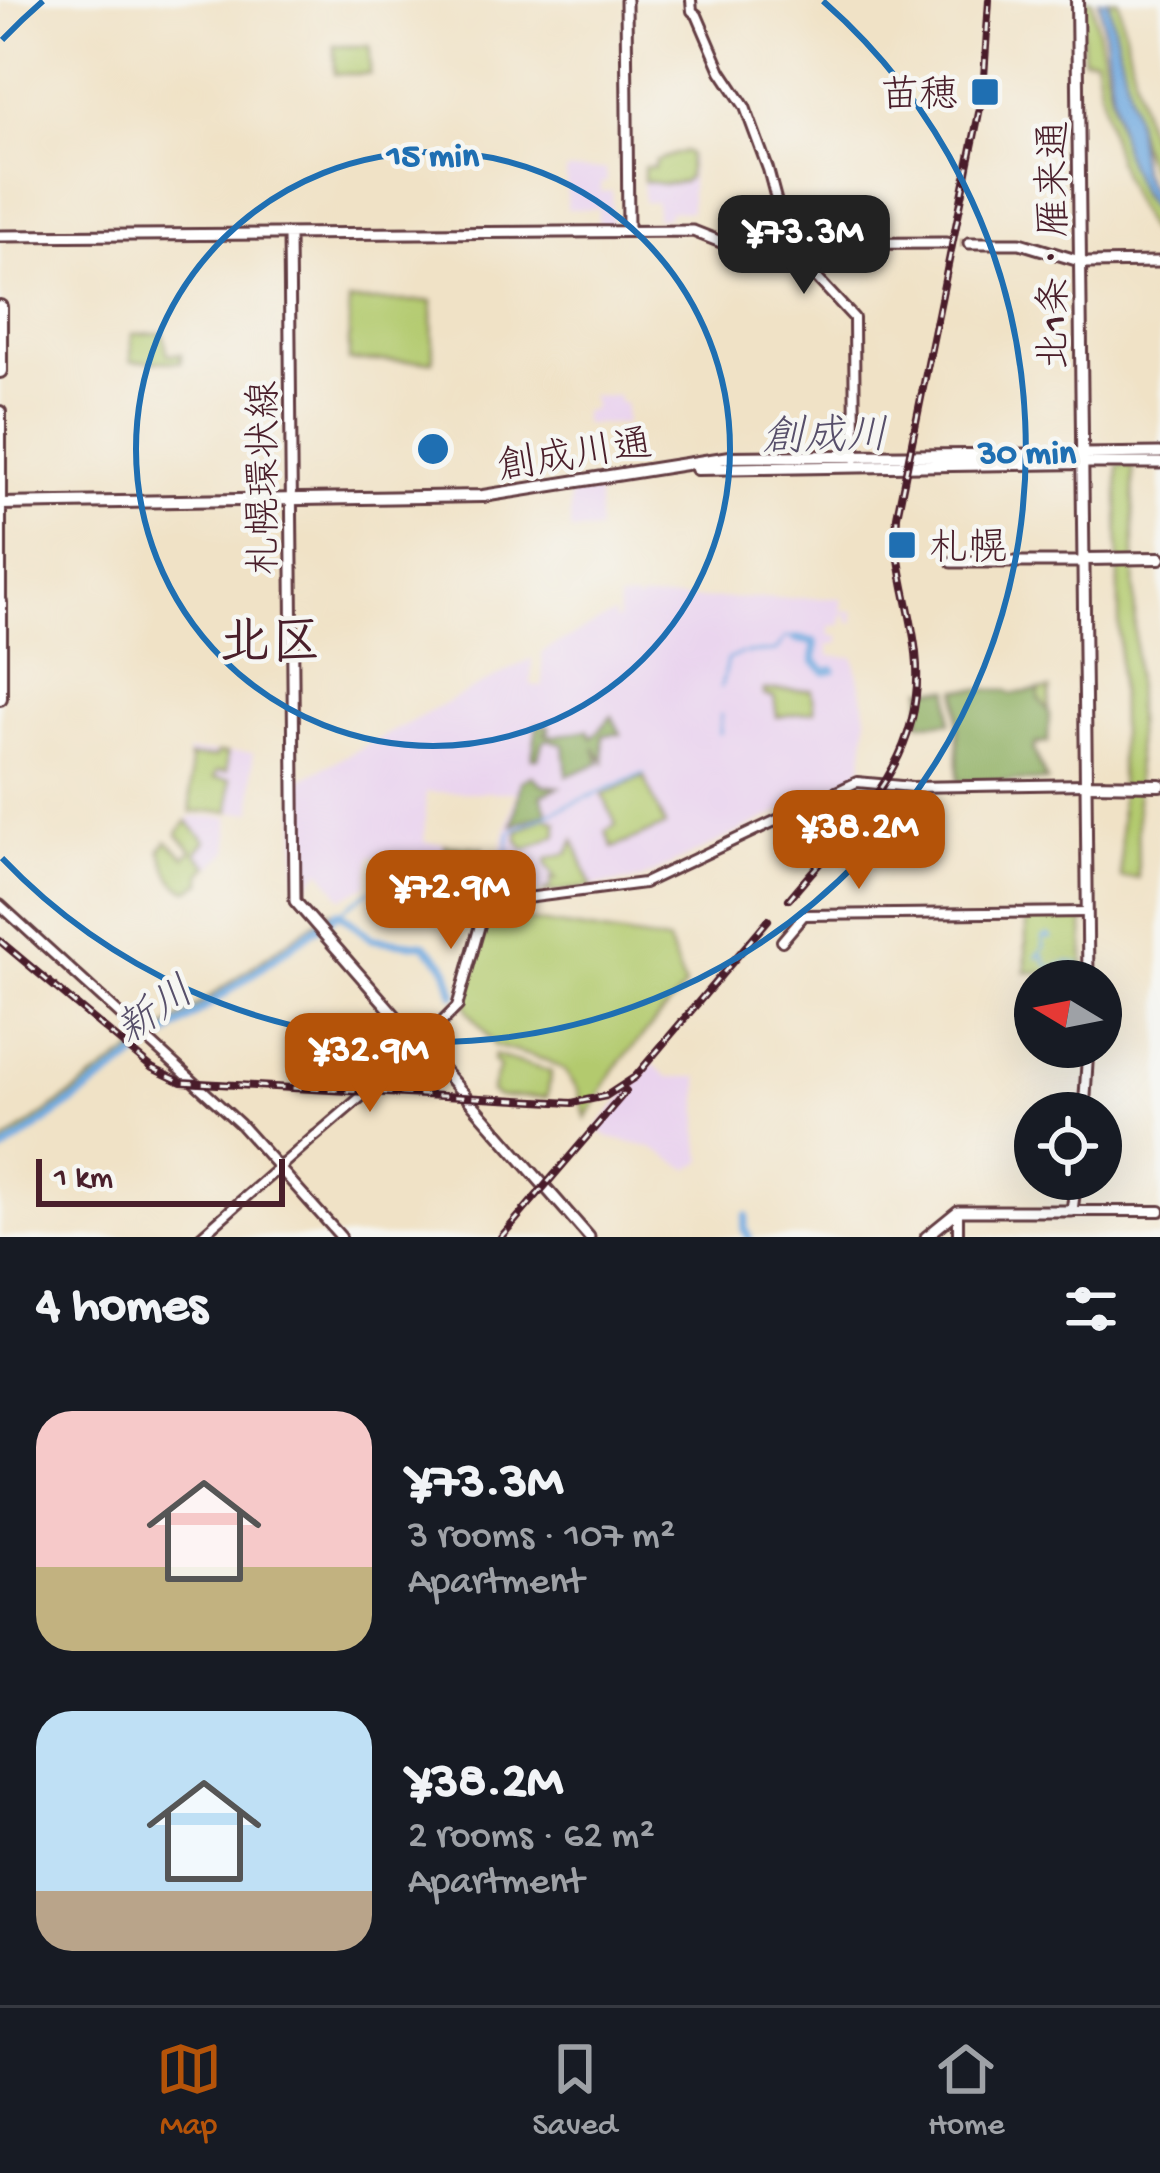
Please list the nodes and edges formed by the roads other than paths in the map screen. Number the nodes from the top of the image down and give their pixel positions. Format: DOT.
graph roads {
  1 [pos="628,0"];
  2 [pos="692,0"];
  3 [pos="1078,0"];
  4 [pos="630,231"];
  5 [pos="289,234"];
  6 [pos="0,236"];
  7 [pos="946,242"];
  8 [pos="970,243"];
  9 [pos="789,246"];
  10 [pos="1160,260"];
  11 [pos="1081,261"];
  12 [pos="0,307"];
  13 [pos="2,357"];
  14 [pos="0,370"];
  15 [pos="0,412"];
  16 [pos="1160,453"];
  17 [pos="1083,459"];
  18 [pos="855,460"];
  19 [pos="1160,463"];
  20 [pos="0,490"];
  21 [pos="291,502"];
  22 [pos="1,507"];
  23 [pos="1084,560"];
  24 [pos="1160,560"];
  25 [pos="0,603"];
  26 [pos="1,630"];
  27 [pos="0,669"];
  28 [pos="0,698"];
  29 [pos="1086,784"];
  30 [pos="1160,787"];
  31 [pos="0,905"];
  32 [pos="1087,912"];
  33 [pos="782,941"];
  34 [pos="1088,960"];
  35 [pos="419,1045"];
  36 [pos="279,1167"];
  37 [pos="1073,1200"];
  38 [pos="958,1206"];
  39 [pos="1072,1211"];
  40 [pos="1160,1211"];
  41 [pos="200,1237"];
  42 [pos="340,1237"];
  43 [pos="590,1237"];
  44 [pos="926,1237"];
  45 [pos="958,1237"];
  1 -- 4 [label="main road"];
  2 -- 9 [label="main road"];
  3 -- 11 [label="highway, 北1条・雁来通"];
  4 -- 5 [label="main road"];
  4 -- 9 [label="main road"];
  5 -- 6 [label="main road"];
  5 -- 21 [label="main road, 札幌環状線"];
  7 -- 9 [label="main road"];
  8 -- 11 [label="main road"];
  9 -- 18 [label="main road"];
  10 -- 11 [label="main road"];
  11 -- 17 [label="highway, 北1条・雁来通"];
  12 -- 13 [label="highway"];
  13 -- 14 [label="highway"];
  15 -- 20 [label="highway"];
  16 -- 17 [label="main road"];
  17 -- 18 [label="highway, 創成川通"];
  17 -- 19 [label="main road"];
  17 -- 23 [label="highway, 北1条・雁来通"];
  18 -- 21 [label="highway, 創成川通"];
  20 -- 22 [label="highway"];
  21 -- 22 [label="highway, 創成川通"];
  21 -- 35 [label="main road, 札幌環状線"];
  22 -- 25 [label="highway"];
  23 -- 23 [label="main road"];
  23 -- 24 [label="highway"];
  23 -- 29 [label="highway, 北1条・雁来通"];
  25 -- 26 [label="highway"];
  26 -- 27 [label="highway"];
  26 -- 28 [label="highway"];
  29 -- 30 [label="highway"];
  29 -- 32 [label="main road"];
  29 -- 35 [label="main road"];
  31 -- 36 [label="main road"];
  32 -- 33 [label="main road"];
  32 -- 34 [label="main road"];
  35 -- 36 [label="main road"];
  35 -- 43 [label="main road, 札幌環状線"];
  36 -- 41 [label="main road"];
  36 -- 42 [label="main road"];
  37 -- 39 [label="main road"];
  38 -- 39 [label="main road"];
  38 -- 44 [label="main road"];
  38 -- 45 [label="main road"];
  39 -- 40 [label="main road"];
}
